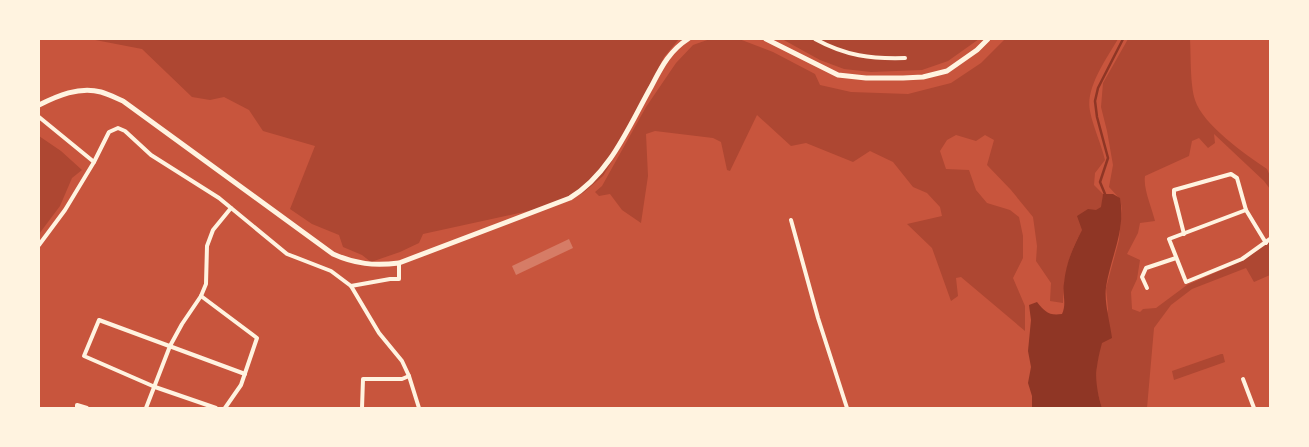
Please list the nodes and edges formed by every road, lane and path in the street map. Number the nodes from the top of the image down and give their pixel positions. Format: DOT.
graph roads {
  1 [pos="688,39"];
  2 [pos="766,39"];
  3 [pos="815,39"];
  4 [pos="988,39"];
  5 [pos="905,58"];
  6 [pos="39,105"];
  7 [pos="39,117"];
  8 [pos="94,162"];
  9 [pos="231,208"];
  10 [pos="1246,210"];
  11 [pos="792,220"];
  12 [pos="1184,234"];
  13 [pos="1270,239"];
  14 [pos="1266,243"];
  15 [pos="39,245"];
  16 [pos="1176,258"];
  17 [pos="398,263"];
  18 [pos="351,286"];
  19 [pos="1147,288"];
  20 [pos="201,296"];
  21 [pos="170,346"];
  22 [pos="245,374"];
  23 [pos="409,376"];
  24 [pos="1243,379"];
  25 [pos="155,387"];
  26 [pos="77,408"];
  27 [pos="87,408"];
  28 [pos="146,408"];
  29 [pos="216,408"];
  30 [pos="225,408"];
  31 [pos="362,408"];
  32 [pos="418,408"];
  33 [pos="847,408"];
  34 [pos="1254,408"];
  1 -- 17 [label="street"];
  2 -- 4 [label="street"];
  3 -- 5 [label="street"];
  6 -- 17 [label="street"];
  7 -- 8 [label="street"];
  8 -- 9 [label="street"];
  8 -- 15 [label="street"];
  9 -- 18 [label="street"];
  9 -- 20 [label="street"];
  10 -- 12 [label="street"];
  10 -- 12 [label="street"];
  10 -- 14 [label="street"];
  11 -- 33 [label="street"];
  12 -- 16 [label="street"];
  13 -- 14 [label="street"];
  14 -- 16 [label="street"];
  16 -- 19 [label="street"];
  17 -- 18 [label="street"];
  18 -- 23 [label="street"];
  20 -- 21 [label="street"];
  20 -- 22 [label="street"];
  21 -- 22 [label="street"];
  21 -- 25 [label="street"];
  21 -- 25 [label="street"];
  22 -- 30 [label="street"];
  23 -- 31 [label="street"];
  23 -- 32 [label="street"];
  24 -- 34 [label="street"];
  25 -- 28 [label="street"];
  25 -- 29 [label="street"];
  26 -- 27 [label="street"];
}
